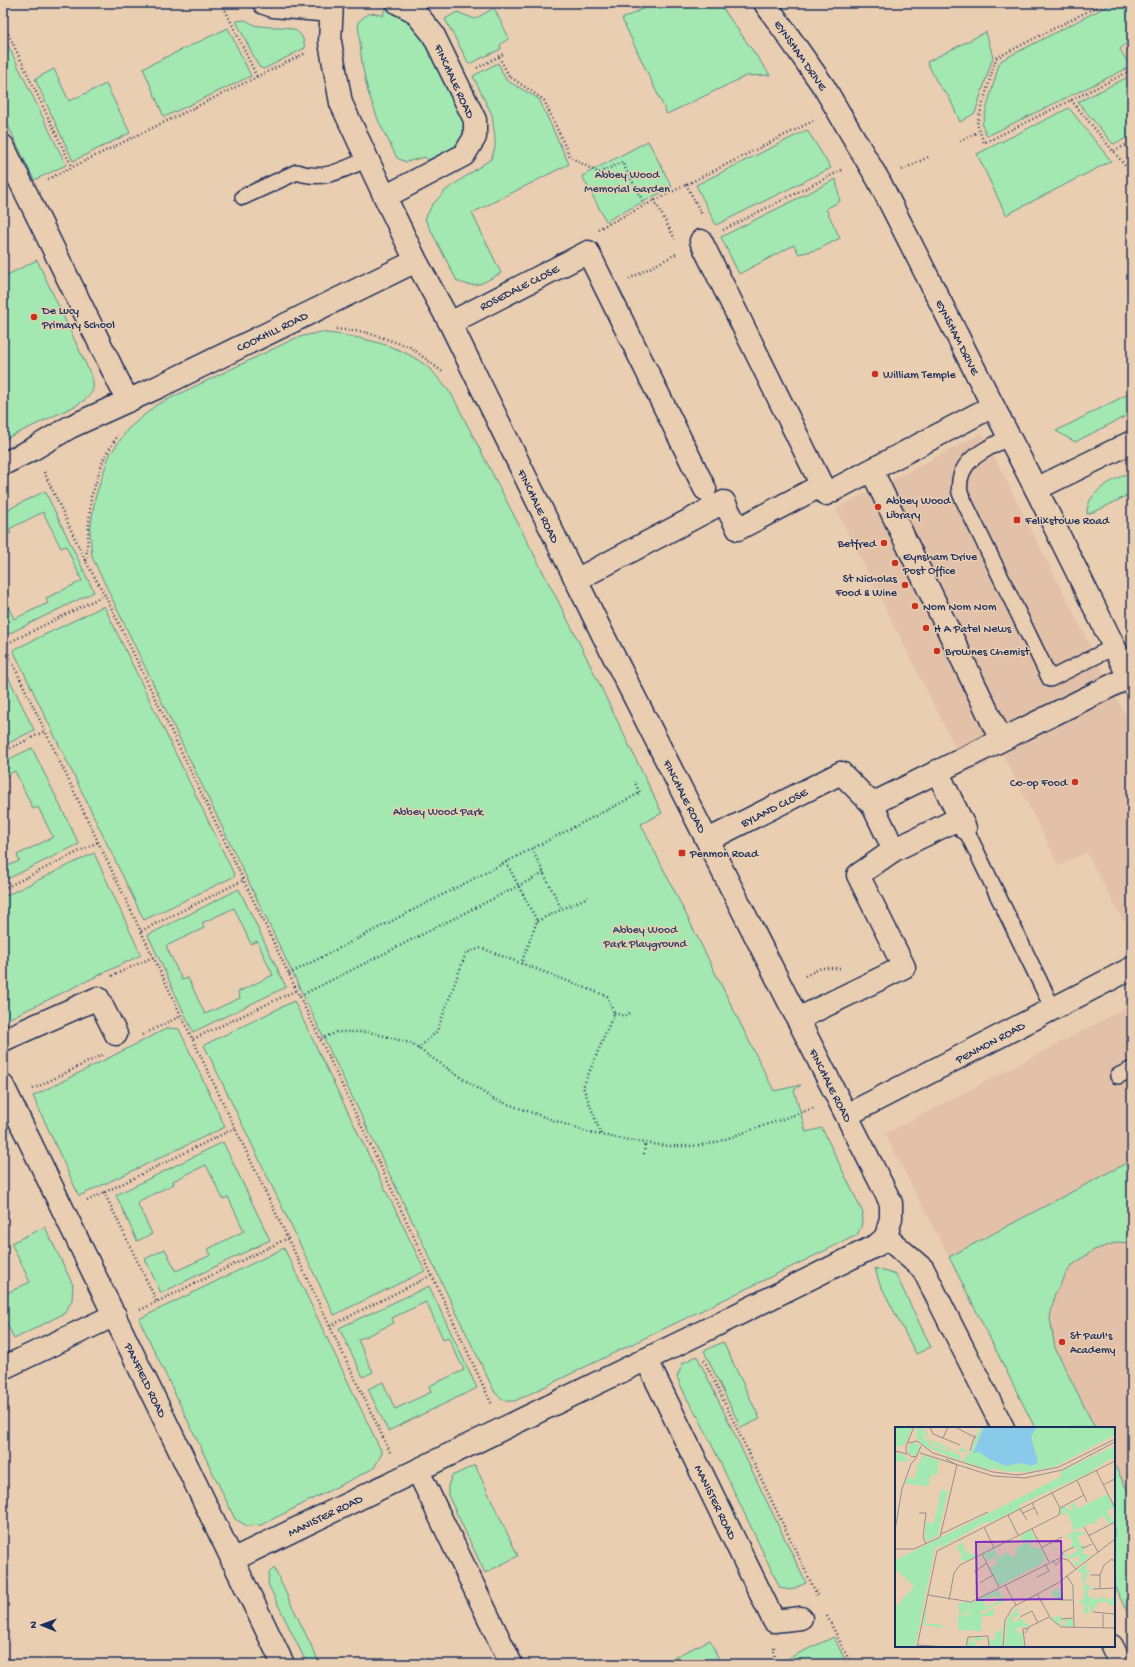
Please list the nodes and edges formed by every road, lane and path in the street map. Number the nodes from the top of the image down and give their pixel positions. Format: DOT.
graph roads {
  1 [pos="222,3"];
  2 [pos="264,3"];
  3 [pos="398,3"];
  4 [pos="764,3"];
  5 [pos="1093,3"];
  6 [pos="1104,3"];
  7 [pos="332,7"];
  8 [pos="1095,8"];
  9 [pos="3,23"];
  10 [pos="330,42"];
  11 [pos="499,57"];
  12 [pos="1132,70"];
  13 [pos="257,77"];
  14 [pos="1071,100"];
  15 [pos="837,109"];
  16 [pos="978,132"];
  17 [pos="960,141"];
  18 [pos="1132,142"];
  19 [pos="3,146"];
  20 [pos="1114,151"];
  21 [pos="866,158"];
  22 [pos="368,159"];
  23 [pos="72,167"];
  24 [pos="1132,174"];
  25 [pos="686,184"];
  26 [pos="25,190"];
  27 [pos="243,196"];
  28 [pos="385,197"];
  29 [pos="654,200"];
  30 [pos="645,205"];
  31 [pos="706,238"];
  32 [pos="682,251"];
  33 [pos="588,252"];
  34 [pos="416,261"];
  35 [pos="607,290"];
  36 [pos="450,323"];
  37 [pos="334,329"];
  38 [pos="445,374"];
  39 [pos="128,401"];
  40 [pos="993,406"];
  41 [pos="119,433"];
  42 [pos="1009,437"];
  43 [pos="1132,442"];
  44 [pos="34,449"];
  45 [pos="3,464"];
  46 [pos="872,471"];
  47 [pos="822,485"];
  48 [pos="705,489"];
  49 [pos="1036,489"];
  50 [pos="86,562"];
  51 [pos="576,580"];
  52 [pos="105,595"];
  53 [pos="4,644"];
  54 [pos="1114,647"];
  55 [pos="1130,680"];
  56 [pos="45,731"];
  57 [pos="1001,740"];
  58 [pos="3,752"];
  59 [pos="938,771"];
  60 [pos="634,781"];
  61 [pos="872,804"];
  62 [pos="963,823"];
  63 [pos="708,840"];
  64 [pos="98,842"];
  65 [pos="532,849"];
  66 [pos="894,850"];
  67 [pos="506,862"];
  68 [pos="544,873"];
  69 [pos="244,880"];
  70 [pos="518,886"];
  71 [pos="3,889"];
  72 [pos="588,897"];
  73 [pos="562,910"];
  74 [pos="537,921"];
  75 [pos="141,931"];
  76 [pos="521,964"];
  77 [pos="1132,968"];
  78 [pos="289,974"];
  79 [pos="297,990"];
  80 [pos="300,996"];
  81 [pos="1053,1009"];
  82 [pos="630,1012"];
  83 [pos="614,1013"];
  84 [pos="181,1016"];
  85 [pos="798,1020"];
  86 [pos="141,1036"];
  87 [pos="193,1039"];
  88 [pos="321,1039"];
  89 [pos="3,1040"];
  90 [pos="111,1043"];
  91 [pos="418,1049"];
  92 [pos="1132,1069"];
  93 [pos="1118,1076"];
  94 [pos="6,1096"];
  95 [pos="842,1107"];
  96 [pos="235,1128"];
  97 [pos="601,1134"];
  98 [pos="644,1143"];
  99 [pos="644,1154"];
  100 [pos="104,1192"];
  101 [pos="64,1212"];
  102 [pos="288,1238"];
  103 [pos="886,1238"];
  104 [pos="432,1275"];
  105 [pos="157,1302"];
  106 [pos="116,1318"];
  107 [pos="330,1326"];
  108 [pos="692,1337"];
  109 [pos="646,1359"];
  110 [pos="3,1368"];
  111 [pos="1002,1427"];
  112 [pos="502,1429"];
  113 [pos="410,1474"];
  114 [pos="232,1560"];
  115 [pos="819,1600"];
  116 [pos="826,1614"];
  117 [pos="800,1618"];
  118 [pos="1112,1647"];
  119 [pos="283,1664"];
  120 [pos="511,1664"];
  121 [pos="851,1664"];
  122 [pos="1121,1664"];
  1 -- 13 [label="path"];
  2 -- 7 [label="street, FINCHALE ROAD"];
  3 -- 28 [label="street, FINCHALE ROAD"];
  4 -- 15 [label="street, EYNSHAM DRIVE"];
  5 -- 8 [label="path"];
  6 -- 8 [label="path"];
  7 -- 10 [label="street, FINCHALE ROAD"];
  8 -- 16 [label="path"];
  9 -- 23 [label="path"];
  10 -- 13 [label="path"];
  10 -- 22 [label="street, FINCHALE ROAD"];
  11 -- 30 [label="path"];
  12 -- 14 [label="path"];
  13 -- 23 [label="path"];
  14 -- 16 [label="path"];
  14 -- 20 [label="path"];
  15 -- 21 [label="street, EYNSHAM DRIVE"];
  15 -- 25 [label="path"];
  16 -- 17 [label="path"];
  18 -- 20 [label="path"];
  19 -- 26 [label="street"];
  20 -- 24 [label="path"];
  21 -- 31 [label="path"];
  21 -- 40 [label="street, EYNSHAM DRIVE"];
  22 -- 27 [label="lane"];
  22 -- 28 [label="street, FINCHALE ROAD"];
  23 -- 26 [label="path"];
  25 -- 29 [label="path"];
  25 -- 31 [label="path"];
  26 -- 39 [label="street"];
  28 -- 34 [label="street, FINCHALE ROAD"];
  29 -- 30 [label="path"];
  29 -- 32 [label="path"];
  30 -- 33 [label="path"];
  31 -- 32 [label="path"];
  31 -- 47 [label="street"];
  32 -- 35 [label="path"];
  33 -- 35 [label="street"];
  33 -- 36 [label="street, ROSEDALE CLOSE"];
  34 -- 36 [label="street, FINCHALE ROAD"];
  34 -- 39 [label="street, COOKHILL ROAD"];
  35 -- 48 [label="street"];
  36 -- 51 [label="street, FINCHALE ROAD"];
  37 -- 38 [label="path"];
  39 -- 44 [label="street, COOKHILL ROAD"];
  40 -- 42 [label="street, EYNSHAM DRIVE"];
  40 -- 46 [label="street"];
  41 -- 50 [label="path"];
  42 -- 49 [label="street, EYNSHAM DRIVE"];
  42 -- 54 [label="lane"];
  43 -- 49 [label="street"];
  44 -- 45 [label="street, COOKHILL ROAD"];
  44 -- 50 [label="path"];
  46 -- 47 [label="street"];
  46 -- 57 [label="street"];
  47 -- 51 [label="street"];
  49 -- 54 [label="street, EYNSHAM DRIVE"];
  50 -- 52 [label="path"];
  51 -- 63 [label="street, FINCHALE ROAD"];
  52 -- 53 [label="path"];
  52 -- 69 [label="path"];
  53 -- 56 [label="path"];
  54 -- 55 [label="street, EYNSHAM DRIVE"];
  55 -- 57 [label="street"];
  56 -- 58 [label="path"];
  56 -- 64 [label="path"];
  57 -- 59 [label="street"];
  59 -- 61 [label="street"];
  59 -- 62 [label="street"];
  60 -- 65 [label="path"];
  61 -- 63 [label="street, BYLAND CLOSE"];
  61 -- 66 [label="street"];
  62 -- 66 [label="street"];
  62 -- 81 [label="lane"];
  63 -- 85 [label="street, FINCHALE ROAD"];
  64 -- 71 [label="path"];
  64 -- 75 [label="path"];
  65 -- 67 [label="path"];
  65 -- 68 [label="path"];
  66 -- 85 [label="street"];
  67 -- 70 [label="path"];
  67 -- 78 [label="path"];
  68 -- 70 [label="path"];
  68 -- 73 [label="path"];
  69 -- 75 [label="path"];
  69 -- 78 [label="path"];
  70 -- 74 [label="path"];
  70 -- 80 [label="path"];
  72 -- 73 [label="path"];
  73 -- 74 [label="path"];
  74 -- 76 [label="path"];
  75 -- 84 [label="path"];
  76 -- 83 [label="path"];
  76 -- 91 [label="path"];
  77 -- 81 [label="street, PENMON ROAD"];
  78 -- 79 [label="path"];
  79 -- 80 [label="path"];
  79 -- 87 [label="path"];
  80 -- 88 [label="path"];
  81 -- 95 [label="street, PENMON ROAD"];
  82 -- 83 [label="path"];
  83 -- 97 [label="path"];
  84 -- 86 [label="path"];
  84 -- 87 [label="path"];
  85 -- 95 [label="street, FINCHALE ROAD"];
  87 -- 96 [label="path"];
  88 -- 91 [label="path"];
  88 -- 104 [label="path"];
  89 -- 90 [label="street"];
  90 -- 94 [label="path"];
  91 -- 97 [label="path"];
  92 -- 93 [label="lane"];
  94 -- 101 [label="street, PANFIELD ROAD"];
  95 -- 98 [label="path"];
  95 -- 103 [label="street, FINCHALE ROAD"];
  96 -- 100 [label="path"];
  96 -- 102 [label="path"];
  97 -- 98 [label="path"];
  98 -- 99 [label="path"];
  100 -- 101 [label="path"];
  100 -- 105 [label="path"];
  101 -- 106 [label="street, PANFIELD ROAD"];
  102 -- 105 [label="path"];
  102 -- 107 [label="path"];
  103 -- 108 [label="street, MANISTER ROAD"];
  103 -- 111 [label="street"];
  104 -- 107 [label="path"];
  104 -- 112 [label="path"];
  105 -- 106 [label="path"];
  106 -- 110 [label="street"];
  106 -- 114 [label="street, PANFIELD ROAD"];
  107 -- 113 [label="path"];
  108 -- 109 [label="street, MANISTER ROAD"];
  108 -- 115 [label="path"];
  109 -- 112 [label="street, MANISTER ROAD"];
  109 -- 117 [label="street, MANISTER ROAD"];
  112 -- 113 [label="street, MANISTER ROAD"];
  113 -- 114 [label="street, MANISTER ROAD"];
  113 -- 120 [label="street"];
  114 -- 119 [label="street, PANFIELD ROAD"];
  116 -- 121 [label="path"];
  118 -- 122 [label="street"];
}
